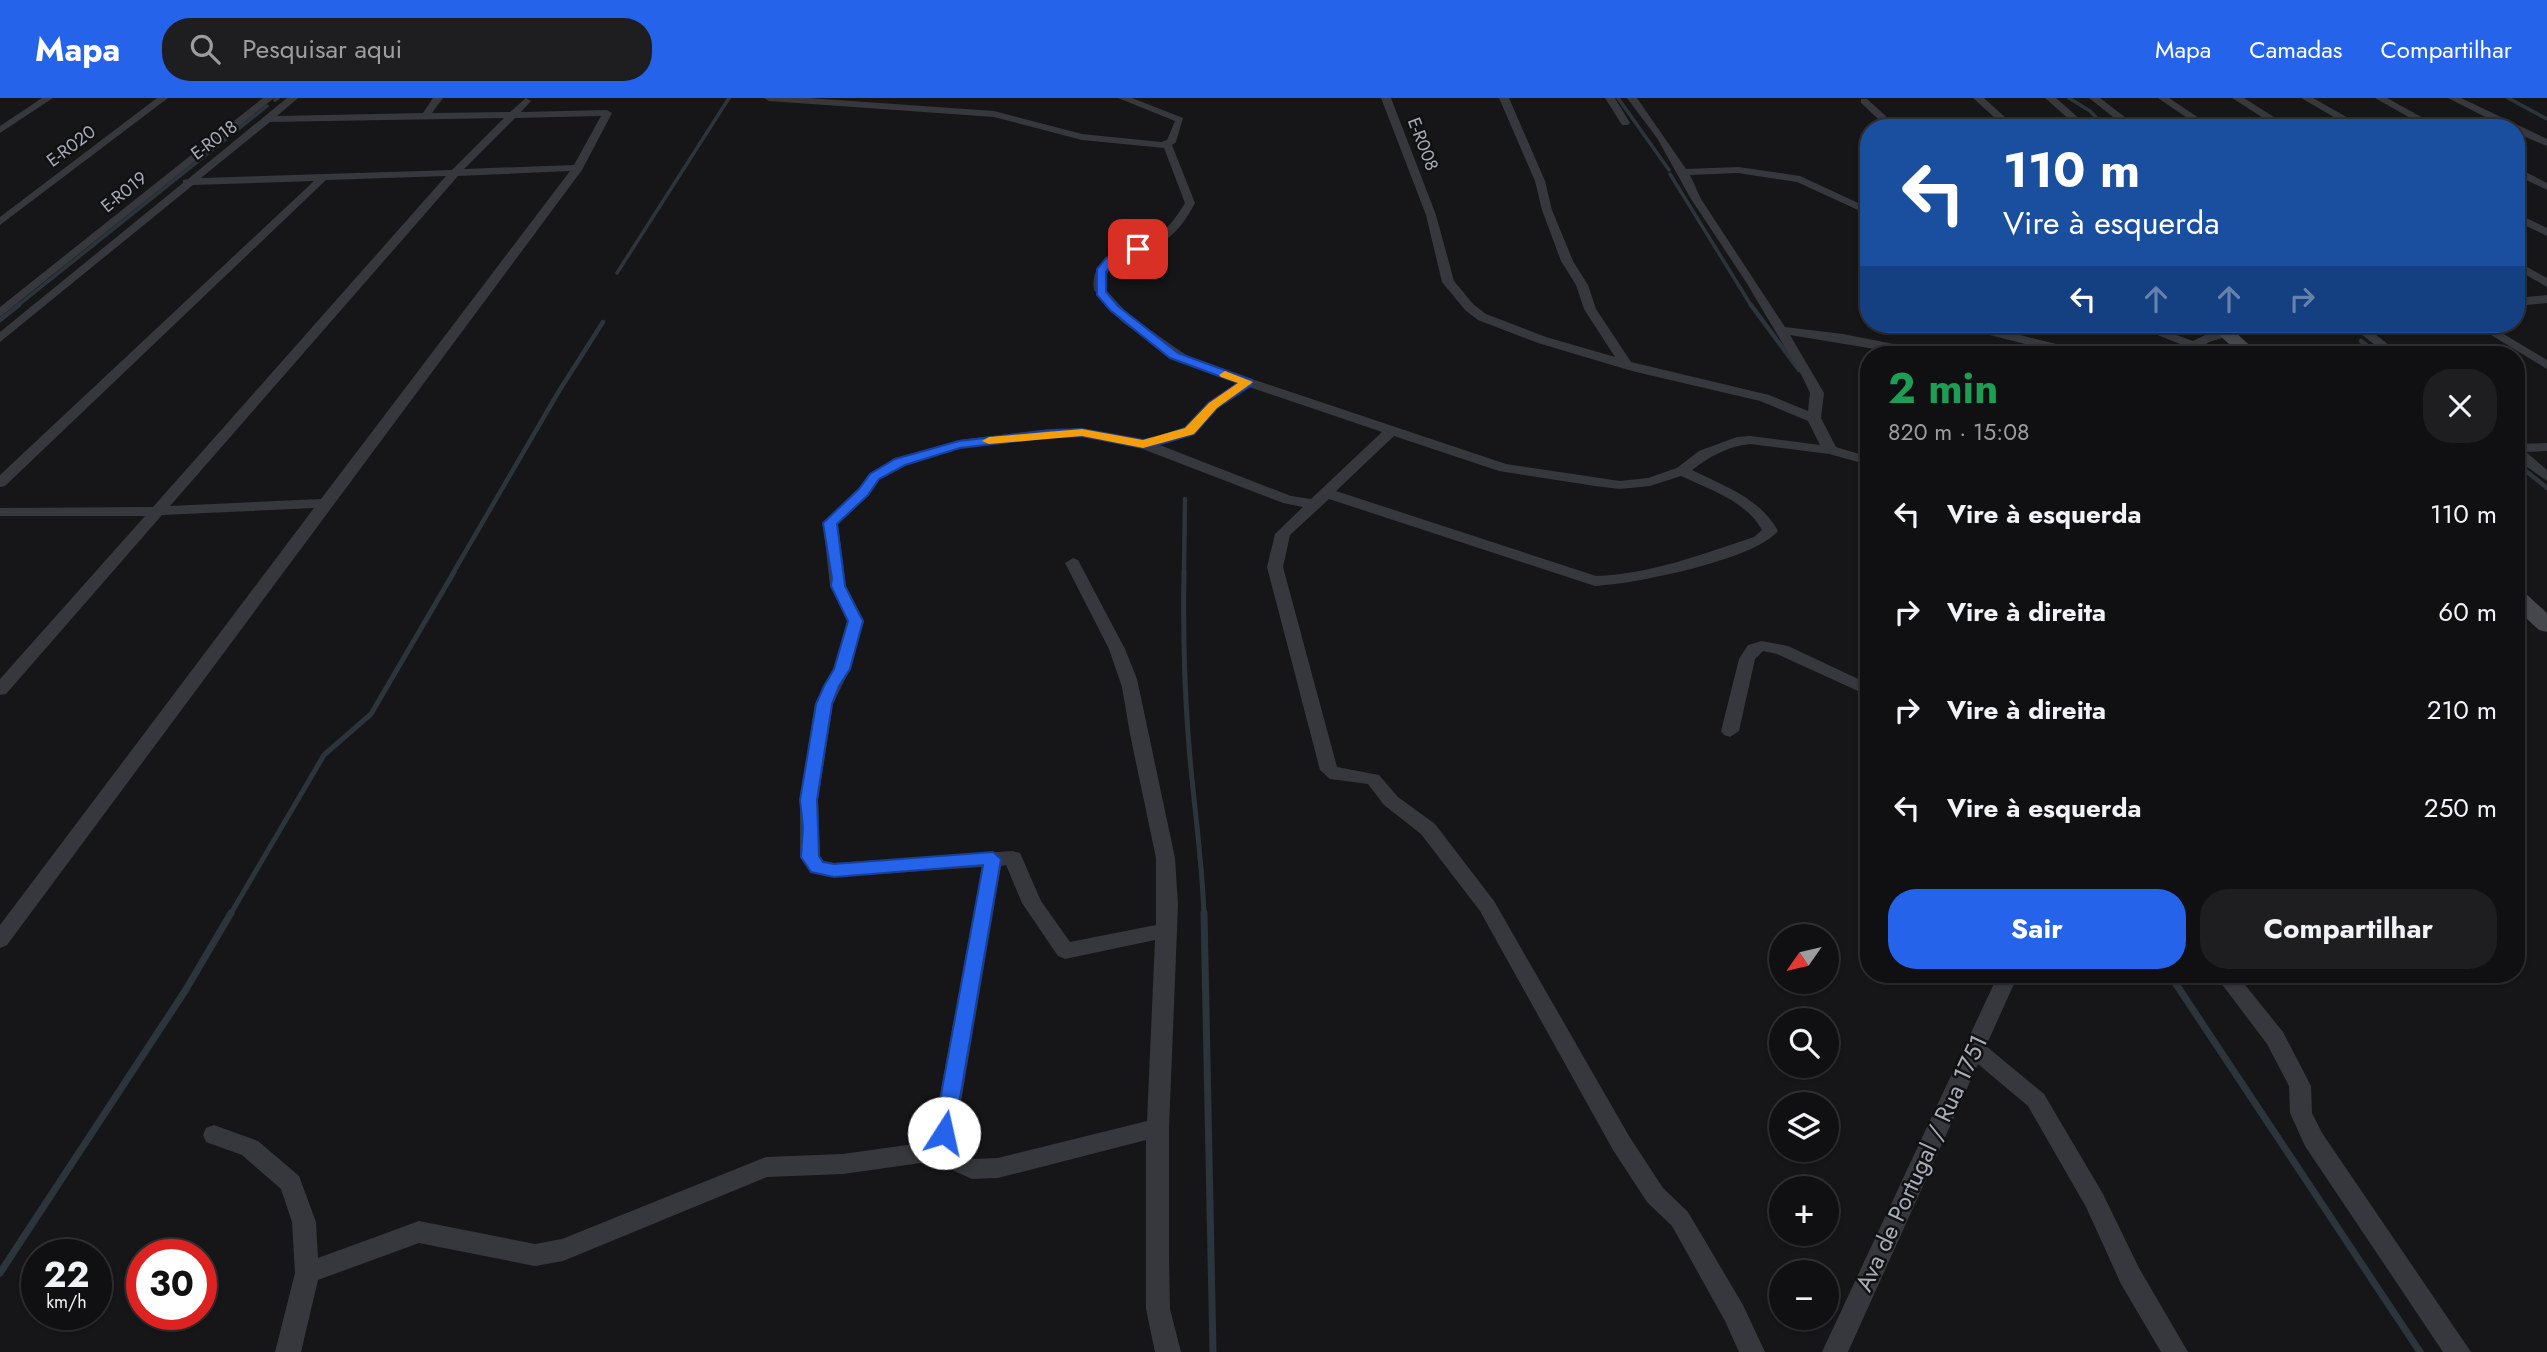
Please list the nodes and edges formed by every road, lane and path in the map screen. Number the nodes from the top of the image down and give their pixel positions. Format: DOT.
graph roads {
  1 [pos="48,98"];
  2 [pos="163,98"];
  3 [pos="438,98"];
  4 [pos="769,98"];
  5 [pos="1123,98"];
  6 [pos="1156,98"];
  7 [pos="1386,98"];
  8 [pos="1504,98"];
  9 [pos="1610,98"];
  10 [pos="1632,98"];
  11 [pos="1978,98"];
  12 [pos="2050,98"];
  13 [pos="2094,98"];
  14 [pos="2163,98"];
  15 [pos="2237,98"];
  16 [pos="2306,98"];
  17 [pos="2380,98"];
  18 [pos="2453,98"];
  19 [pos="266,101"];
  20 [pos="290,101"];
  21 [pos="526,101"];
  22 [pos="1864,101"];
  23 [pos="1140,104"];
  24 [pos="509,116"];
  25 [pos="425,117"];
  26 [pos="270,119"];
  27 [pos="1884,119"];
  28 [pos="2002,119"];
  29 [pos="2074,119"];
  30 [pos="2122,119"];
  31 [pos="2195,119"];
  32 [pos="2271,119"];
  33 [pos="2344,119"];
  34 [pos="2419,119"];
  35 [pos="2497,119"];
  36 [pos="1625,123"];
  37 [pos="0,130"];
  38 [pos="2525,132"];
  39 [pos="2547,143"];
  40 [pos="1167,144"];
  41 [pos="578,169"];
  42 [pos="1683,172"];
  43 [pos="455,173"];
  44 [pos="2525,175"];
  45 [pos="324,177"];
  46 [pos="187,182"];
  47 [pos="2547,187"];
  48 [pos="1860,208"];
  49 [pos="2525,221"];
  50 [pos="0,222"];
  51 [pos="2547,233"];
  52 [pos="2525,270"];
  53 [pos="2547,284"];
  54 [pos="2547,299"];
  55 [pos="2525,301"];
  56 [pos="2532,301"];
  57 [pos="2547,309"];
  58 [pos="0,313"];
  59 [pos="1781,330"];
  60 [pos="1997,333"];
  61 [pos="2160,333"];
  62 [pos="2218,333"];
  63 [pos="2366,333"];
  64 [pos="2494,333"];
  65 [pos="0,338"];
  66 [pos="2193,345"];
  67 [pos="1883,346"];
  68 [pos="2048,346"];
  69 [pos="2384,346"];
  70 [pos="2515,346"];
  71 [pos="2525,352"];
  72 [pos="1626,365"];
  73 [pos="2547,365"];
  74 [pos="1247,382"];
  75 [pos="1814,418"];
  76 [pos="1390,432"];
  77 [pos="1143,444"];
  78 [pos="2547,447"];
  79 [pos="2525,448"];
  80 [pos="1830,450"];
  81 [pos="2525,457"];
  82 [pos="1860,458"];
  83 [pos="1682,471"];
  84 [pos="2547,477"];
  85 [pos="0,483"];
  86 [pos="325,503"];
  87 [pos="1314,504"];
  88 [pos="157,511"];
  89 [pos="0,512"];
  90 [pos="1073,564"];
  91 [pos="2525,605"];
  92 [pos="2547,625"];
  93 [pos="1860,687"];
  94 [pos="0,691"];
  95 [pos="1730,731"];
  96 [pos="993,859"];
  97 [pos="1166,930"];
  98 [pos="0,940"];
  99 [pos="2004,983"];
  100 [pos="2231,983"];
  101 [pos="1974,1048"];
  102 [pos="1158,1128"];
  103 [pos="214,1135"];
  104 [pos="942,1155"];
  105 [pos="307,1273"];
  106 [pos="288,1352"];
  107 [pos="1168,1352"];
  108 [pos="1752,1352"];
  109 [pos="1835,1352"];
  110 [pos="2175,1352"];
  111 [pos="2458,1352"];
  1 -- 37 [label="street"];
  2 -- 50 [label="street, E-R020"];
  3 -- 25 [label="street"];
  4 -- 40 [label="street"];
  5 -- 23 [label="street"];
  6 -- 23 [label="street"];
  7 -- 72 [label="street, E-R008"];
  8 -- 72 [label="street"];
  9 -- 36 [label="street"];
  10 -- 42 [label="street"];
  11 -- 28 [label="street"];
  12 -- 29 [label="street"];
  13 -- 30 [label="street"];
  14 -- 31 [label="street"];
  15 -- 32 [label="street"];
  16 -- 33 [label="street"];
  17 -- 34 [label="street"];
  18 -- 35 [label="street"];
  19 -- 20 [label="street"];
  19 -- 58 [label="street, E-R019"];
  20 -- 26 [label="street, E-R018"];
  21 -- 24 [label="street"];
  22 -- 27 [label="street"];
  23 -- 40 [label="street"];
  24 -- 25 [label="street"];
  24 -- 41 [label="street"];
  24 -- 43 [label="street"];
  25 -- 26 [label="street"];
  26 -- 46 [label="street, E-R018"];
  38 -- 39 [label="street"];
  40 -- 74 [label="street"];
  41 -- 43 [label="street"];
  41 -- 86 [label="street"];
  42 -- 48 [label="street"];
  42 -- 59 [label="street"];
  43 -- 45 [label="street"];
  43 -- 88 [label="street"];
  44 -- 47 [label="street"];
  45 -- 46 [label="street"];
  45 -- 85 [label="street"];
  46 -- 65 [label="street, E-R018"];
  49 -- 51 [label="street"];
  52 -- 53 [label="street"];
  54 -- 56 [label="street"];
  55 -- 56 [label="street"];
  56 -- 57 [label="street"];
  59 -- 67 [label="street"];
  59 -- 75 [label="street"];
  60 -- 68 [label="street"];
  61 -- 66 [label="street"];
  62 -- 66 [label="street"];
  63 -- 69 [label="street"];
  64 -- 70 [label="street"];
  71 -- 73 [label="street"];
  72 -- 75 [label="street, E-R008"];
  74 -- 76 [label="street"];
  74 -- 77 [label="street"];
  75 -- 80 [label="street"];
  76 -- 83 [label="street"];
  76 -- 87 [label="street"];
  77 -- 87 [label="street"];
  77 -- 96 [label="street"];
  78 -- 79 [label="street"];
  80 -- 82 [label="street"];
  80 -- 83 [label="street"];
  81 -- 84 [label="street"];
  83 -- 87 [label="street"];
  86 -- 88 [label="street"];
  86 -- 98 [label="street"];
  87 -- 108 [label="street"];
  88 -- 89 [label="street"];
  88 -- 94 [label="street"];
  90 -- 97 [label="street"];
  91 -- 92 [label="street"];
  93 -- 95 [label="street"];
  96 -- 97 [label="street"];
  96 -- 104 [label="street"];
  97 -- 102 [label="street"];
  99 -- 101 [label="street, Ava de Portugal / Rua 1751"];
  100 -- 111 [label="street"];
  101 -- 109 [label="street, Ava de Portugal / Rua 1751"];
  101 -- 110 [label="street"];
  102 -- 104 [label="street"];
  102 -- 107 [label="street"];
  103 -- 105 [label="street"];
  104 -- 105 [label="street"];
  105 -- 106 [label="street"];
}
